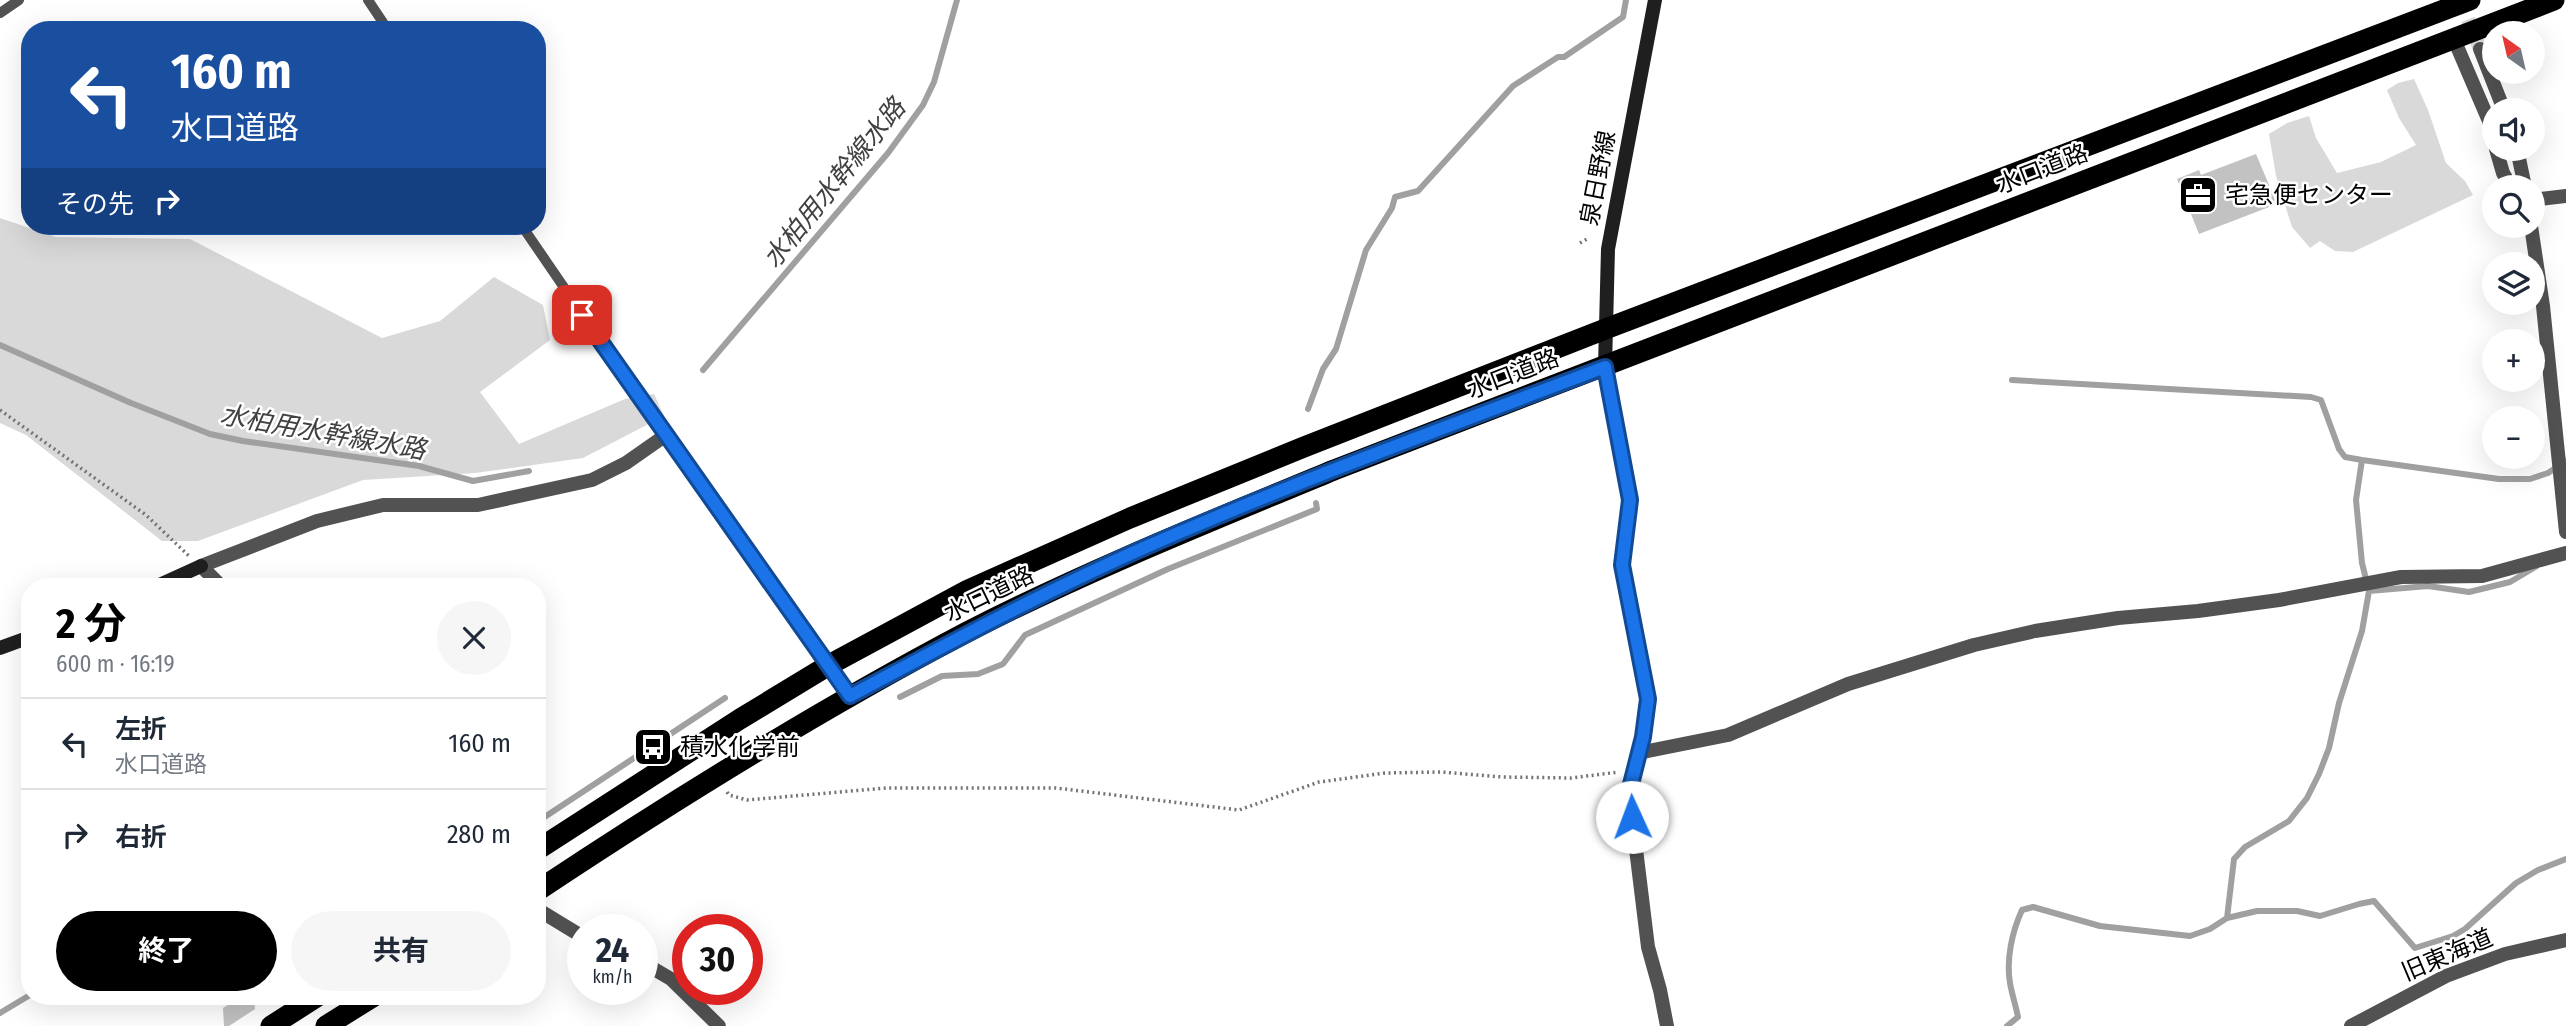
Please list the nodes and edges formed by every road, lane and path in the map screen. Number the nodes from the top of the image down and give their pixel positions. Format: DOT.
graph roads {
  1 [pos="19,0"];
  2 [pos="368,0"];
  3 [pos="1655,0"];
  4 [pos="2470,0"];
  5 [pos="2554,0"];
  6 [pos="0,13"];
  7 [pos="382,21"];
  8 [pos="2453,37"];
  9 [pos="2480,49"];
  10 [pos="2499,98"];
  11 [pos="2482,105"];
  12 [pos="2566,196"];
  13 [pos="2545,198"];
  14 [pos="528,235"];
  15 [pos="1589,238"];
  16 [pos="2533,238"];
  17 [pos="1580,243"];
  18 [pos="1608,328"];
  19 [pos="1605,367"];
  20 [pos="628,381"];
  21 [pos="0,410"];
  22 [pos="666,435"];
  23 [pos="2561,448"];
  24 [pos="2566,532"];
  25 [pos="2566,554"];
  26 [pos="201,566"];
  27 [pos="175,578"];
  28 [pos="213,578"];
  29 [pos="21,640"];
  30 [pos="0,648"];
  31 [pos="830,665"];
  32 [pos="850,696"];
  33 [pos="1637,758"];
  34 [pos="718,775"];
  35 [pos="546,844"];
  36 [pos="546,885"];
  37 [pos="546,914"];
  38 [pos="567,927"];
  39 [pos="2566,940"];
  40 [pos="658,971"];
  41 [pos="304,1005"];
  42 [pos="360,1005"];
  43 [pos="271,1026"];
  44 [pos="326,1026"];
  45 [pos="719,1026"];
  46 [pos="1667,1026"];
  47 [pos="2351,1026"];
  1 -- 6 [label="lane"];
  2 -- 7 [label="lane"];
  3 -- 18 [label="main road, 泉日野線"];
  4 -- 18 [label="highway, 水口道路"];
  5 -- 8 [label="highway, 水口道路"];
  8 -- 11 [label="street"];
  8 -- 19 [label="highway, 水口道路"];
  9 -- 10 [label="street"];
  12 -- 13 [label="street"];
  14 -- 20 [label="lane"];
  15 -- 17 [label="path"];
  16 -- 23 [label="street"];
  18 -- 19 [label="main road, 泉日野線"];
  18 -- 31 [label="highway, 水口道路"];
  19 -- 32 [label="highway, 水口道路"];
  19 -- 33 [label="street"];
  20 -- 22 [label="street"];
  21 -- 26 [label="path"];
  22 -- 26 [label="street"];
  22 -- 31 [label="street"];
  23 -- 24 [label="street"];
  25 -- 33 [label="street"];
  26 -- 27 [label="main road"];
  26 -- 28 [label="street"];
  29 -- 30 [label="main road"];
  31 -- 32 [label="street"];
  31 -- 35 [label="highway, 水口道路"];
  32 -- 34 [label="highway, 水口道路"];
  33 -- 34 [label="path"];
  33 -- 46 [label="street"];
  34 -- 36 [label="highway, 水口道路"];
  37 -- 38 [label="street"];
  39 -- 47 [label="street, 旧東海道"];
  40 -- 45 [label="street"];
  41 -- 43 [label="highway"];
  42 -- 44 [label="highway"];
}
